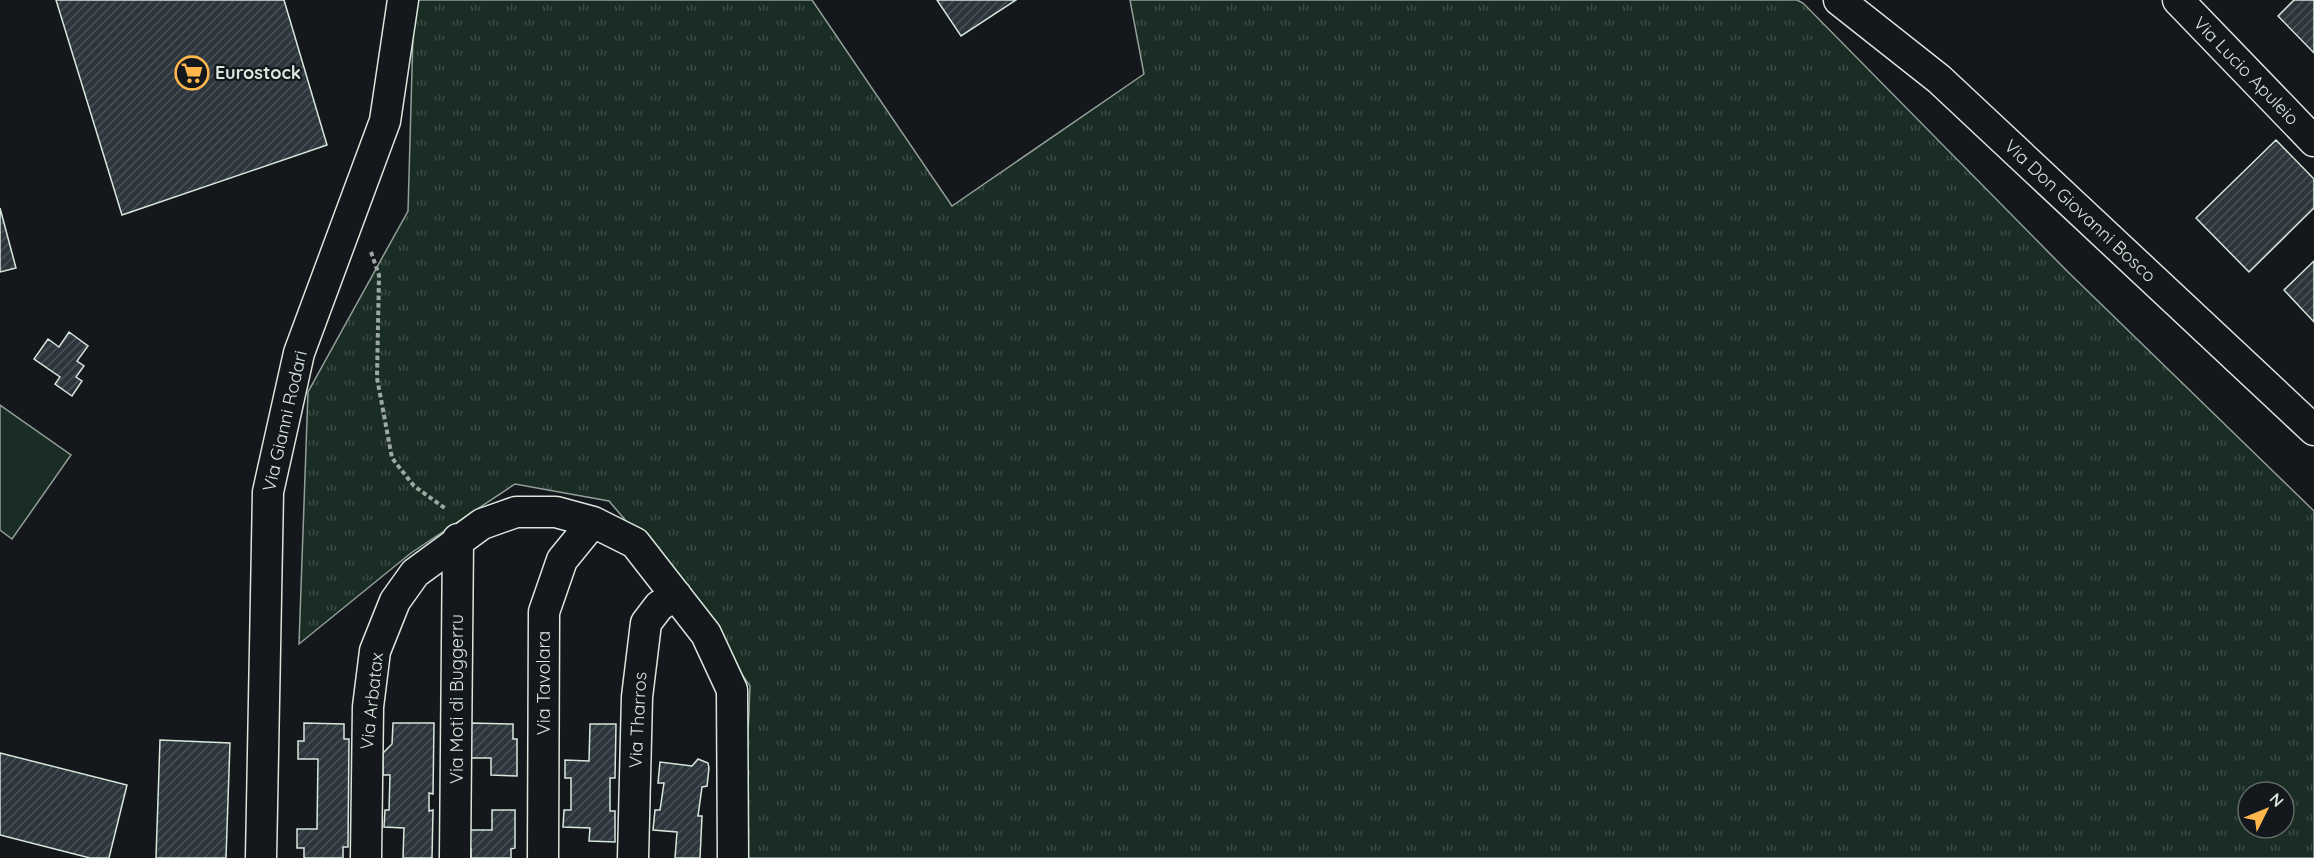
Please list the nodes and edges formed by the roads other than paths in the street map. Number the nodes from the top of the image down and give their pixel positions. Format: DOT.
graph roads {
  1 [pos="403,0"];
  2 [pos="1839,0"];
  3 [pos="2178,0"];
  4 [pos="2314,141"];
  5 [pos="2314,430"];
  6 [pos="593,522"];
  7 [pos="470,532"];
  8 [pos="676,595"];
  9 [pos="261,858"];
  10 [pos="366,858"];
  11 [pos="455,858"];
  12 [pos="543,858"];
  13 [pos="633,858"];
  14 [pos="732,858"];
  1 -- 9 [label="street, Via Gianni Rodari"];
  2 -- 5 [label="street, Via Don Giovanni Bosco"];
  3 -- 4 [label="street, Via Lucio Apuleio"];
  6 -- 7 [label="street, Via Arbatax"];
  6 -- 8 [label="street, Via Arbatax"];
  6 -- 12 [label="street, Via Tavolara"];
  7 -- 10 [label="street, Via Arbatax"];
  7 -- 11 [label="street, Via Moti di Buggerru"];
  8 -- 13 [label="street, Via Tharros"];
  8 -- 14 [label="street, Via Arbatax"];
}
